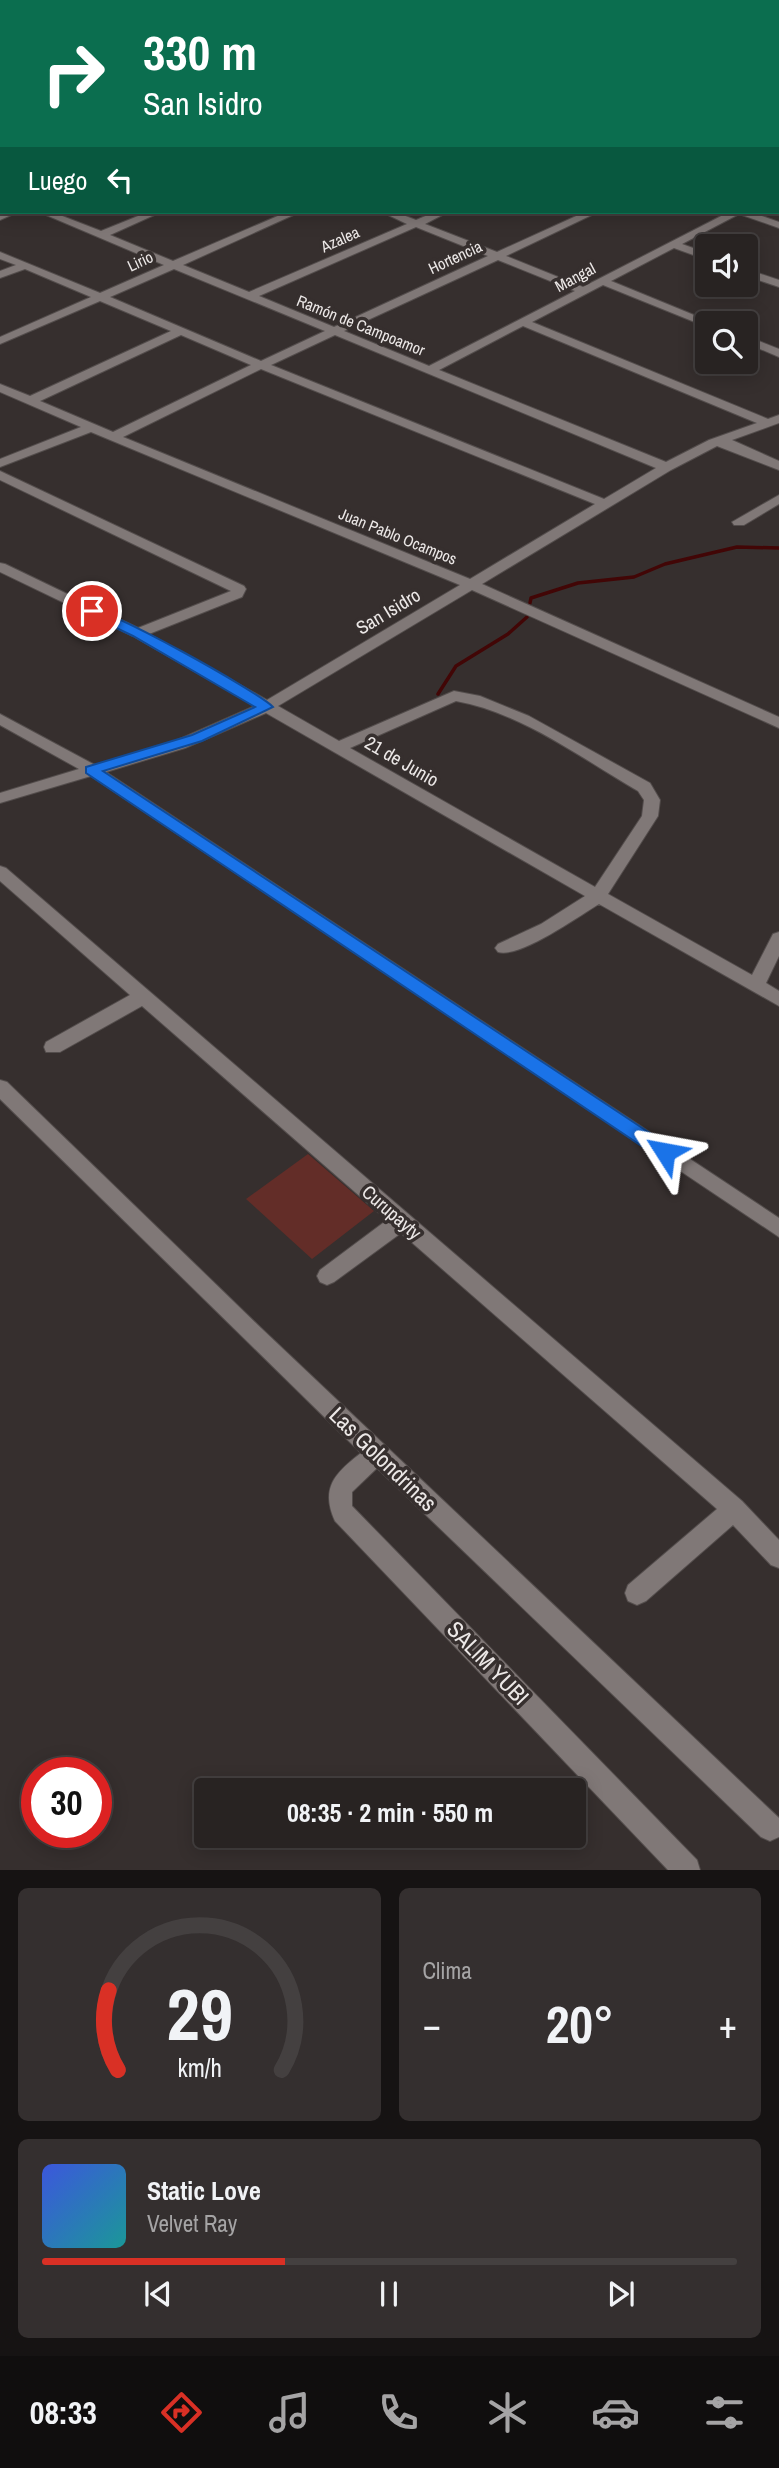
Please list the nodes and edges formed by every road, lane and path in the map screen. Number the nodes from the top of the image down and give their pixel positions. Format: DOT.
graph roads {
  1 [pos="49,214"];
  2 [pos="151,214"];
  3 [pos="290,214"];
  4 [pos="392,214"];
  5 [pos="438,214"];
  6 [pos="589,214"];
  7 [pos="732,214"];
  8 [pos="748,214"];
  9 [pos="416,223"];
  10 [pos="779,225"];
  11 [pos="101,234"];
  12 [pos="672,244"];
  13 [pos="695,253"];
  14 [pos="0,255"];
  15 [pos="495,256"];
  16 [pos="172,263"];
  17 [pos="24,266"];
  18 [pos="0,275"];
  19 [pos="758,277"];
  20 [pos="602,281"];
  21 [pos="779,285"];
  22 [pos="582,290"];
  23 [pos="250,296"];
  24 [pos="99,297"];
  25 [pos="695,319"];
  26 [pos="523,322"];
  27 [pos="332,331"];
  28 [pos="179,332"];
  29 [pos="0,341"];
  30 [pos="758,344"];
  31 [pos="779,353"];
  32 [pos="261,365"];
  33 [pos="430,370"];
  34 [pos="0,388"];
  35 [pos="30,401"];
  36 [pos="774,421"];
  37 [pos="90,428"];
  38 [pos="113,437"];
  39 [pos="720,440"];
  40 [pos="0,463"];
  41 [pos="779,466"];
  42 [pos="666,467"];
  43 [pos="0,475"];
  44 [pos="779,499"];
  45 [pos="606,504"];
  46 [pos="739,522"];
  47 [pos="0,567"];
  48 [pos="471,584"];
  49 [pos="138,633"];
  50 [pos="266,707"];
  51 [pos="0,719"];
  52 [pos="779,723"];
  53 [pos="336,748"];
  54 [pos="92,770"];
  55 [pos="0,797"];
  56 [pos="0,872"];
  57 [pos="598,896"];
  58 [pos="779,938"];
  59 [pos="503,948"];
  60 [pos="756,985"];
  61 [pos="144,996"];
  62 [pos="779,999"];
  63 [pos="53,1047"];
  64 [pos="0,1087"];
  65 [pos="402,1220"];
  66 [pos="779,1229"];
  67 [pos="327,1276"];
  68 [pos="377,1454"];
  69 [pos="734,1509"];
  70 [pos="779,1558"];
  71 [pos="637,1593"];
  72 [pos="770,1828"];
  73 [pos="687,1870"];
  1 -- 11 [label="street, Ramón de Campoamor"];
  2 -- 11 [label="street"];
  3 -- 16 [label="street, Lirio"];
  4 -- 9 [label="street"];
  5 -- 9 [label="street, Azalea"];
  6 -- 15 [label="street, Hortencia"];
  7 -- 12 [label="street, Mangal"];
  8 -- 10 [label="street"];
  9 -- 15 [label="street"];
  9 -- 23 [label="street, Azalea"];
  11 -- 16 [label="street, Ramón de Campoamor"];
  12 -- 13 [label="street"];
  12 -- 20 [label="street, Mangal"];
  14 -- 17 [label="street"];
  15 -- 22 [label="street"];
  15 -- 27 [label="street, Hortencia"];
  16 -- 23 [label="street, Ramón de Campoamor"];
  16 -- 24 [label="street, Lirio"];
  17 -- 18 [label="street"];
  17 -- 24 [label="street"];
  19 -- 21 [label="street"];
  20 -- 22 [label="street, Mangal"];
  20 -- 25 [label="street"];
  22 -- 26 [label="street, Mangal"];
  23 -- 27 [label="street, Ramón de Campoamor"];
  24 -- 28 [label="street"];
  24 -- 29 [label="street, Lirio"];
  26 -- 33 [label="street, Mangal"];
  26 -- 36 [label="street"];
  27 -- 32 [label="street, Hortencia"];
  27 -- 33 [label="street, Ramón de Campoamor"];
  28 -- 32 [label="street"];
  28 -- 35 [label="street"];
  30 -- 31 [label="street"];
  32 -- 38 [label="street, Hortencia"];
  32 -- 45 [label="street"];
  33 -- 42 [label="street, Ramón de Campoamor"];
  34 -- 35 [label="street, Juan Pablo Ocampos"];
  35 -- 37 [label="street, Juan Pablo Ocampos"];
  36 -- 39 [label="street, San Isidro"];
  37 -- 38 [label="street, Juan Pablo Ocampos"];
  37 -- 40 [label="street"];
  38 -- 48 [label="street, Juan Pablo Ocampos"];
  39 -- 41 [label="street"];
  39 -- 42 [label="street, San Isidro"];
  42 -- 45 [label="street, San Isidro"];
  43 -- 49 [label="street"];
  44 -- 46 [label="street"];
  45 -- 48 [label="street, San Isidro"];
  47 -- 49 [label="street, 21 de Junio"];
  48 -- 50 [label="street, San Isidro"];
  48 -- 52 [label="street, Juan Pablo Ocampos"];
  49 -- 50 [label="street, 21 de Junio"];
  50 -- 53 [label="street, 21 de Junio"];
  50 -- 54 [label="street, San Isidro"];
  51 -- 54 [label="street"];
  53 -- 57 [label="street, 21 de Junio"];
  53 -- 57 [label="street"];
  54 -- 55 [label="street, San Isidro"];
  54 -- 66 [label="street"];
  56 -- 61 [label="street, Curupayty"];
  57 -- 59 [label="street"];
  57 -- 60 [label="street, 21 de Junio"];
  58 -- 60 [label="street"];
  60 -- 62 [label="street, 21 de Junio"];
  61 -- 63 [label="street"];
  61 -- 65 [label="street, Curupayty"];
  64 -- 68 [label="street, Las Golondrinas"];
  65 -- 67 [label="street"];
  65 -- 69 [label="street, Curupayty"];
  68 -- 72 [label="street, Las Golondrinas"];
  68 -- 73 [label="street, SALIM YUBI"];
  69 -- 70 [label="street, Curupayty"];
  69 -- 71 [label="street"];
}
